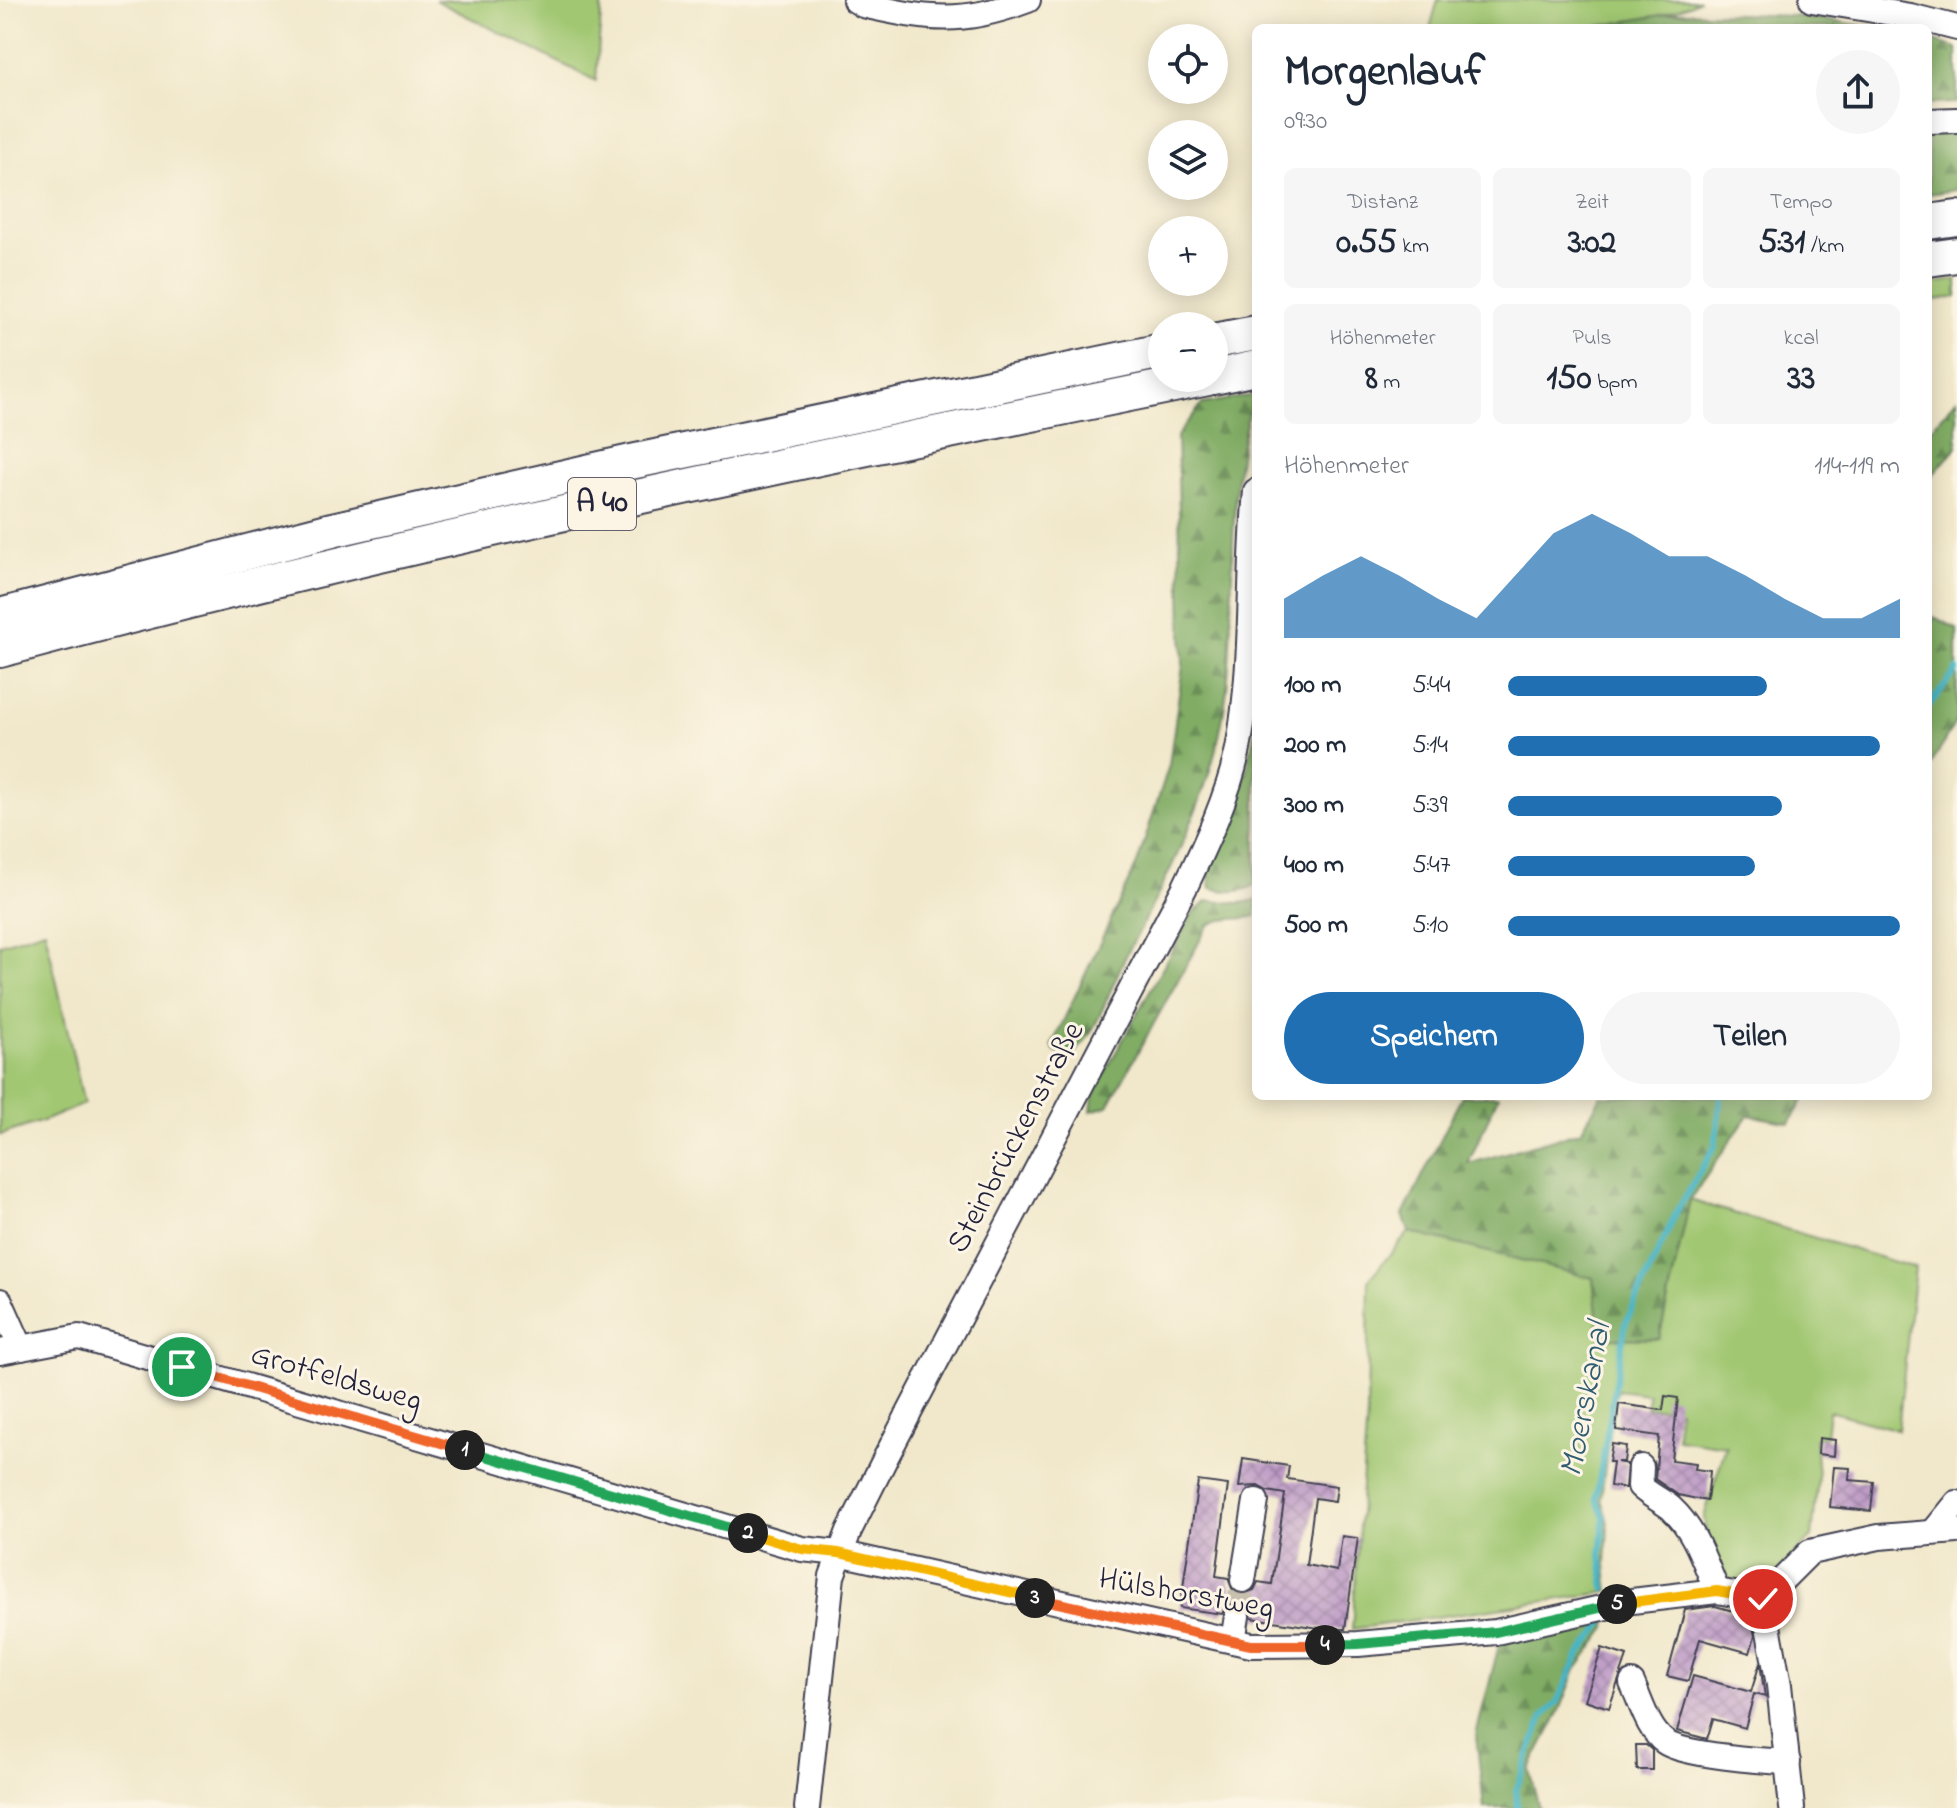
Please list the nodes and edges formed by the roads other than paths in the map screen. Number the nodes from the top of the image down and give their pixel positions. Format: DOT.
graph roads {
  1 [pos="855,0"];
  2 [pos="1028,0"];
  3 [pos="1812,0"];
  4 [pos="1957,28"];
  5 [pos="1957,120"];
  6 [pos="1932,121"];
  7 [pos="1957,218"];
  8 [pos="1932,221"];
  9 [pos="1957,255"];
  10 [pos="1932,258"];
  11 [pos="1252,334"];
  12 [pos="1228,338"];
  13 [pos="1148,354"];
  14 [pos="1252,369"];
  15 [pos="1228,374"];
  16 [pos="1148,390"];
  17 [pos="1252,575"];
  18 [pos="0,616"];
  19 [pos="0,650"];
  20 [pos="0,1301"];
  21 [pos="11,1350"];
  22 [pos="1641,1467"];
  23 [pos="1256,1501"];
  24 [pos="1957,1503"];
  25 [pos="1946,1530"];
  26 [pos="839,1553"];
  27 [pos="1243,1580"];
  28 [pos="1717,1591"];
  29 [pos="1763,1599"];
  30 [pos="1237,1616"];
  31 [pos="1233,1641"];
  32 [pos="1632,1683"];
  33 [pos="1788,1762"];
  34 [pos="807,1808"];
  35 [pos="1792,1808"];
  1 -- 2 [label="street"];
  3 -- 4 [label="street"];
  5 -- 6 [label="street"];
  7 -- 8 [label="highway"];
  9 -- 10 [label="highway"];
  11 -- 12 [label="highway"];
  13 -- 18 [label="highway, A 40"];
  14 -- 15 [label="highway, A 40"];
  16 -- 19 [label="highway, A 40"];
  17 -- 26 [label="street, Steinbrückenstraße"];
  20 -- 21 [label="street"];
  21 -- 26 [label="street, Grotfeldsweg"];
  22 -- 28 [label="street"];
  23 -- 27 [label="street"];
  24 -- 25 [label="street"];
  25 -- 29 [label="street"];
  26 -- 31 [label="street, Hülshorstweg"];
  26 -- 34 [label="street, Steinbrückenstraße"];
  28 -- 29 [label="street, Hülshorstweg"];
  28 -- 31 [label="street, Hülshorstweg"];
  29 -- 33 [label="street"];
  30 -- 31 [label="street"];
  32 -- 33 [label="street"];
  33 -- 35 [label="street"];
}
